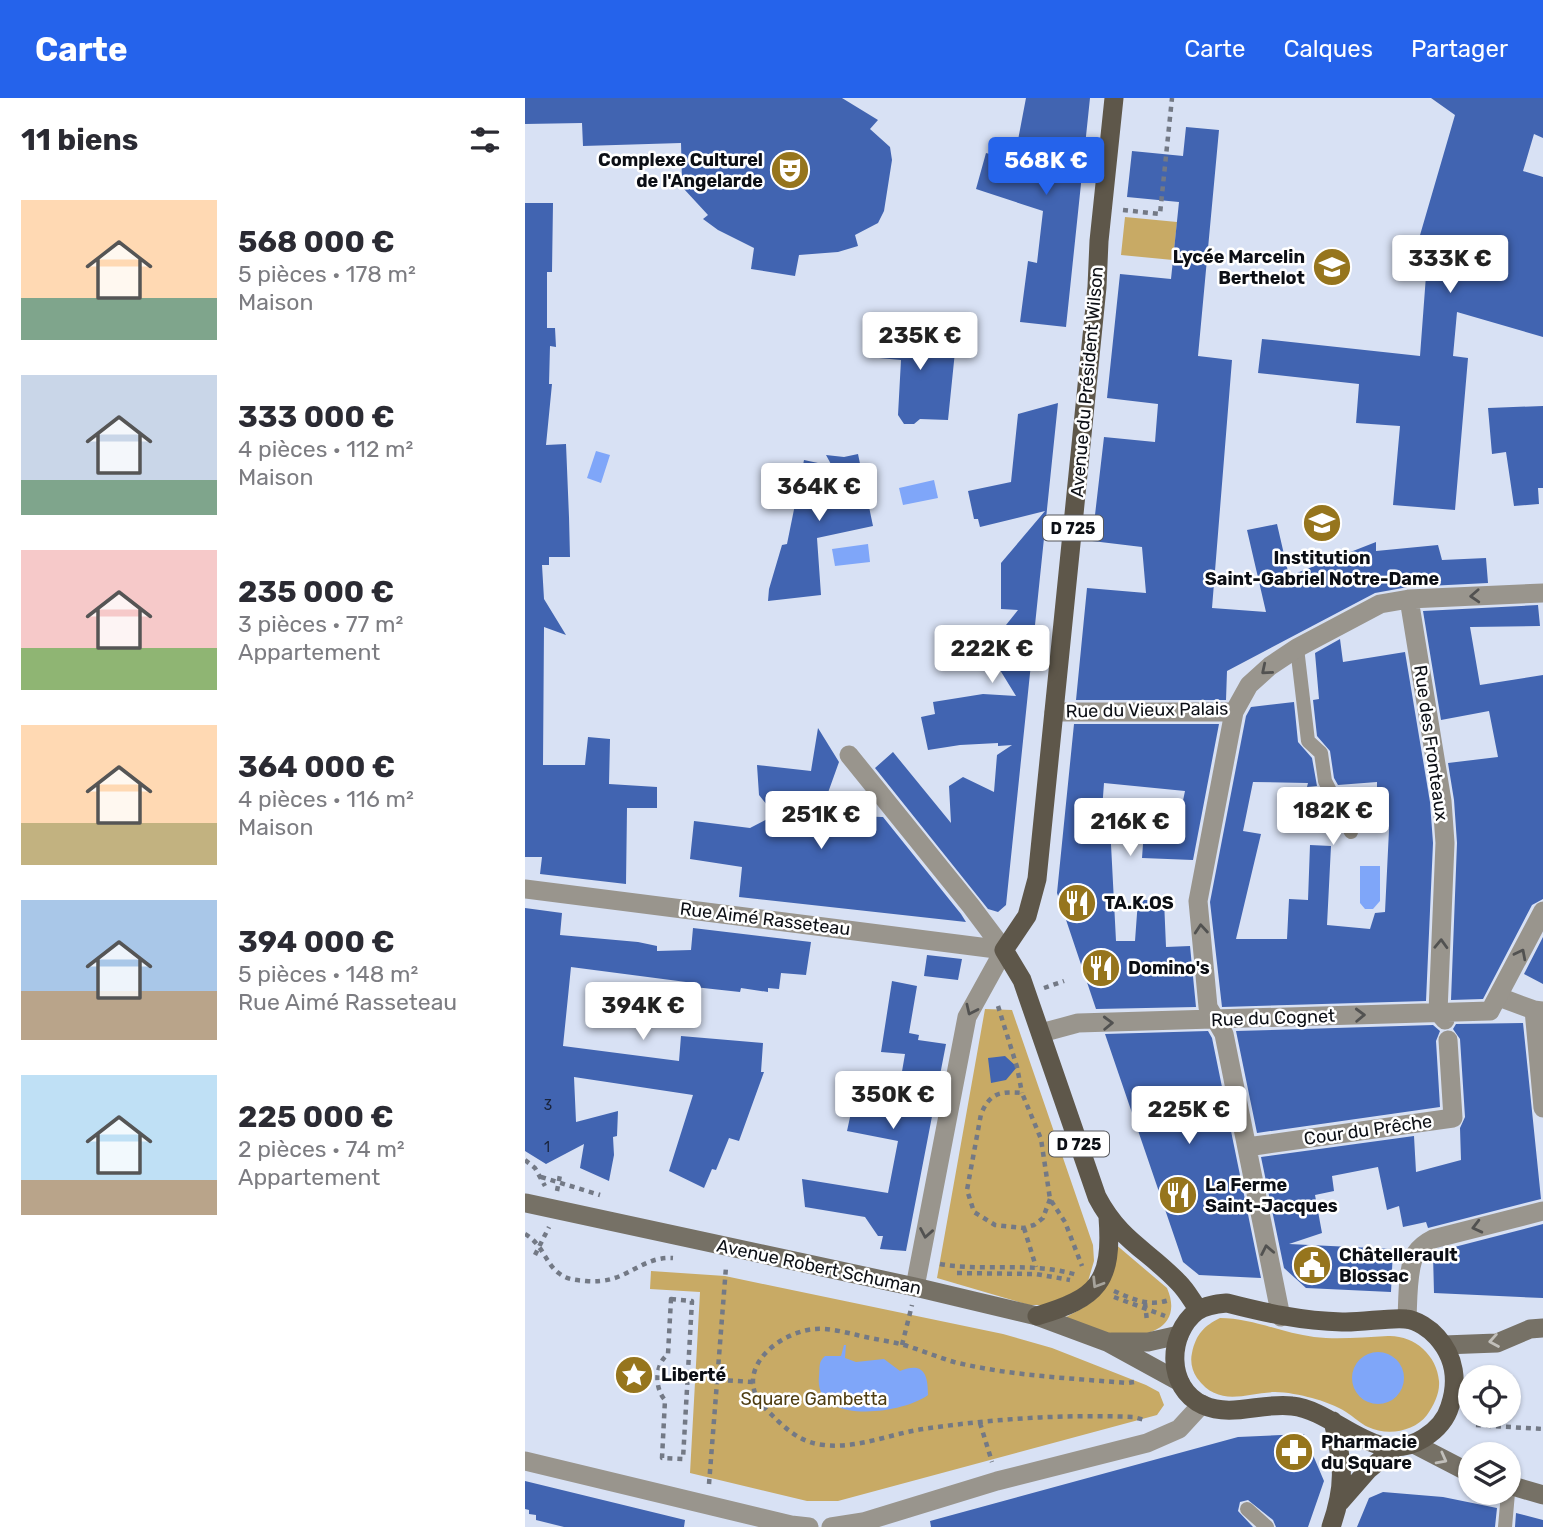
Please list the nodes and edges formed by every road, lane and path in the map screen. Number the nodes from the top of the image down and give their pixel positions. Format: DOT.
graph roads {
  1 [pos="1114,98"];
  2 [pos="1172,98"];
  3 [pos="1102,208"];
  4 [pos="1543,593"];
  5 [pos="1409,599"];
  6 [pos="1297,648"];
  7 [pos="1054,712"];
  8 [pos="1234,712"];
  9 [pos="849,755"];
  10 [pos="1351,832"];
  11 [pos="525,889"];
  12 [pos="1543,911"];
  13 [pos="1004,950"];
  14 [pos="981,990"];
  15 [pos="1499,997"];
  16 [pos="1539,1010"];
  17 [pos="1214,1020"];
  18 [pos="1444,1025"];
  19 [pos="1041,1033"];
  20 [pos="1022,1093"];
  21 [pos="1543,1108"];
  22 [pos="1247,1147"];
  23 [pos="541,1177"];
  24 [pos="612,1198"];
  25 [pos="525,1199"];
  26 [pos="1050,1199"];
  27 [pos="1543,1211"];
  28 [pos="1108,1217"];
  29 [pos="1024,1228"];
  30 [pos="525,1234"];
  31 [pos="676,1259"];
  32 [pos="717,1264"];
  33 [pos="921,1264"];
  34 [pos="726,1266"];
  35 [pos="1036,1267"];
  36 [pos="737,1269"];
  37 [pos="1096,1286"];
  38 [pos="1185,1290"];
  39 [pos="917,1298"];
  40 [pos="1145,1303"];
  41 [pos="1146,1311"];
  42 [pos="909,1316"];
  43 [pos="1037,1316"];
  44 [pos="1280,1317"];
  45 [pos="1407,1319"];
  46 [pos="1188,1322"];
  47 [pos="1543,1328"];
  48 [pos="1107,1342"];
  49 [pos="1148,1342"];
  50 [pos="902,1345"];
  51 [pos="1444,1345"];
  52 [pos="1146,1364"];
  53 [pos="688,1378"];
  54 [pos="716,1380"];
  55 [pos="753,1382"];
  56 [pos="1180,1382"];
  57 [pos="1202,1404"];
  58 [pos="1333,1421"];
  59 [pos="1152,1422"];
  60 [pos="980,1423"];
  61 [pos="1521,1428"];
  62 [pos="1543,1429"];
  63 [pos="1405,1446"];
  64 [pos="525,1461"];
  65 [pos="1458,1468"];
  66 [pos="997,1481"];
  67 [pos="1521,1489"];
  68 [pos="1543,1495"];
  69 [pos="1340,1502"];
  70 [pos="1508,1505"];
  71 [pos="708,1506"];
  72 [pos="1247,1509"];
  73 [pos="797,1527"];
  74 [pos="831,1527"];
  75 [pos="1267,1527"];
  76 [pos="1331,1527"];
  77 [pos="1505,1527"];
  1 -- 3 [label="main road, Avenue du Président Wilson / D 725"];
  2 -- 3 [label="path"];
  3 -- 7 [label="main road, Avenue du Président Wilson / D 725"];
  4 -- 5 [label="street, Rue du Vieux Palais, one-way"];
  5 -- 6 [label="street, Rue du Vieux Palais"];
  18 -- 5 [label="street, Rue des Fronteaux, one-way"];
  6 -- 8 [label="street, Rue du Vieux Palais, one-way"];
  6 -- 10 [label="lane"];
  7 -- 8 [label="street, Rue du Vieux Palais"];
  7 -- 13 [label="main road, Avenue du Président Wilson / D 725"];
  17 -- 8 [label="street, one-way"];
  9 -- 13 [label="street"];
  11 -- 13 [label="street, Rue Aimé Rasseteau"];
  15 -- 12 [label="street, one-way"];
  13 -- 14 [label="street"];
  13 -- 19 [label="main road, D 725"];
  14 -- 20 [label="path"];
  14 -- 33 [label="street, one-way"];
  15 -- 16 [label="street"];
  15 -- 18 [label="street, Rue du Cognet"];
  16 -- 21 [label="street"];
  17 -- 18 [label="street, Rue du Cognet, one-way"];
  19 -- 17 [label="street, Rue du Cognet, one-way"];
  17 -- 22 [label="street"];
  18 -- 22 [label="street, Cour du Prêche"];
  19 -- 28 [label="main road, D 725"];
  20 -- 26 [label="path"];
  20 -- 29 [label="path"];
  44 -- 22 [label="street, one-way"];
  23 -- 24 [label="path"];
  25 -- 39 [label="main road, Avenue Robert Schuman"];
  26 -- 29 [label="path"];
  26 -- 35 [label="path"];
  27 -- 45 [label="street, one-way"];
  28 -- 37 [label="main road, D 725, one-way"];
  28 -- 38 [label="main road, D 725"];
  29 -- 35 [label="path"];
  30 -- 31 [label="path"];
  32 -- 34 [label="path"];
  33 -- 35 [label="path"];
  33 -- 37 [label="path"];
  33 -- 39 [label="street"];
  34 -- 36 [label="path"];
  34 -- 54 [label="path"];
  37 -- 40 [label="path"];
  37 -- 41 [label="path"];
  37 -- 43 [label="main road"];
  38 -- 40 [label="path"];
  38 -- 46 [label="main road, D 725"];
  39 -- 43 [label="main road, Avenue Robert Schuman"];
  40 -- 41 [label="path"];
  41 -- 46 [label="path"];
  41 -- 49 [label="path"];
  42 -- 50 [label="path"];
  43 -- 48 [label="main road, Avenue Robert Schuman"];
  44 -- 45 [label="main road"];
  44 -- 46 [label="main road"];
  45 -- 51 [label="main road"];
  46 -- 49 [label="main road, Avenue Robert Schuman"];
  46 -- 56 [label="main road"];
  47 -- 51 [label="main road, one-way"];
  48 -- 49 [label="main road, Avenue Robert Schuman"];
  48 -- 52 [label="main road, Avenue Robert Schuman"];
  50 -- 52 [label="path"];
  50 -- 55 [label="path"];
  51 -- 63 [label="main road"];
  52 -- 56 [label="main road, Avenue Robert Schuman"];
  53 -- 53 [label="path"];
  53 -- 54 [label="path"];
  54 -- 55 [label="path"];
  54 -- 71 [label="path"];
  55 -- 60 [label="path"];
  56 -- 57 [label="main road"];
  57 -- 58 [label="main road"];
  57 -- 66 [label="street"];
  58 -- 63 [label="main road"];
  58 -- 69 [label="main road"];
  59 -- 60 [label="path"];
  60 -- 66 [label="path"];
  61 -- 62 [label="path"];
  63 -- 65 [label="main road, one-way"];
  63 -- 69 [label="main road"];
  64 -- 71 [label="street"];
  66 -- 74 [label="street"];
  67 -- 68 [label="main road"];
  69 -- 76 [label="main road"];
  70 -- 77 [label="lane"];
  71 -- 73 [label="street"];
  72 -- 75 [label="lane"];
}
